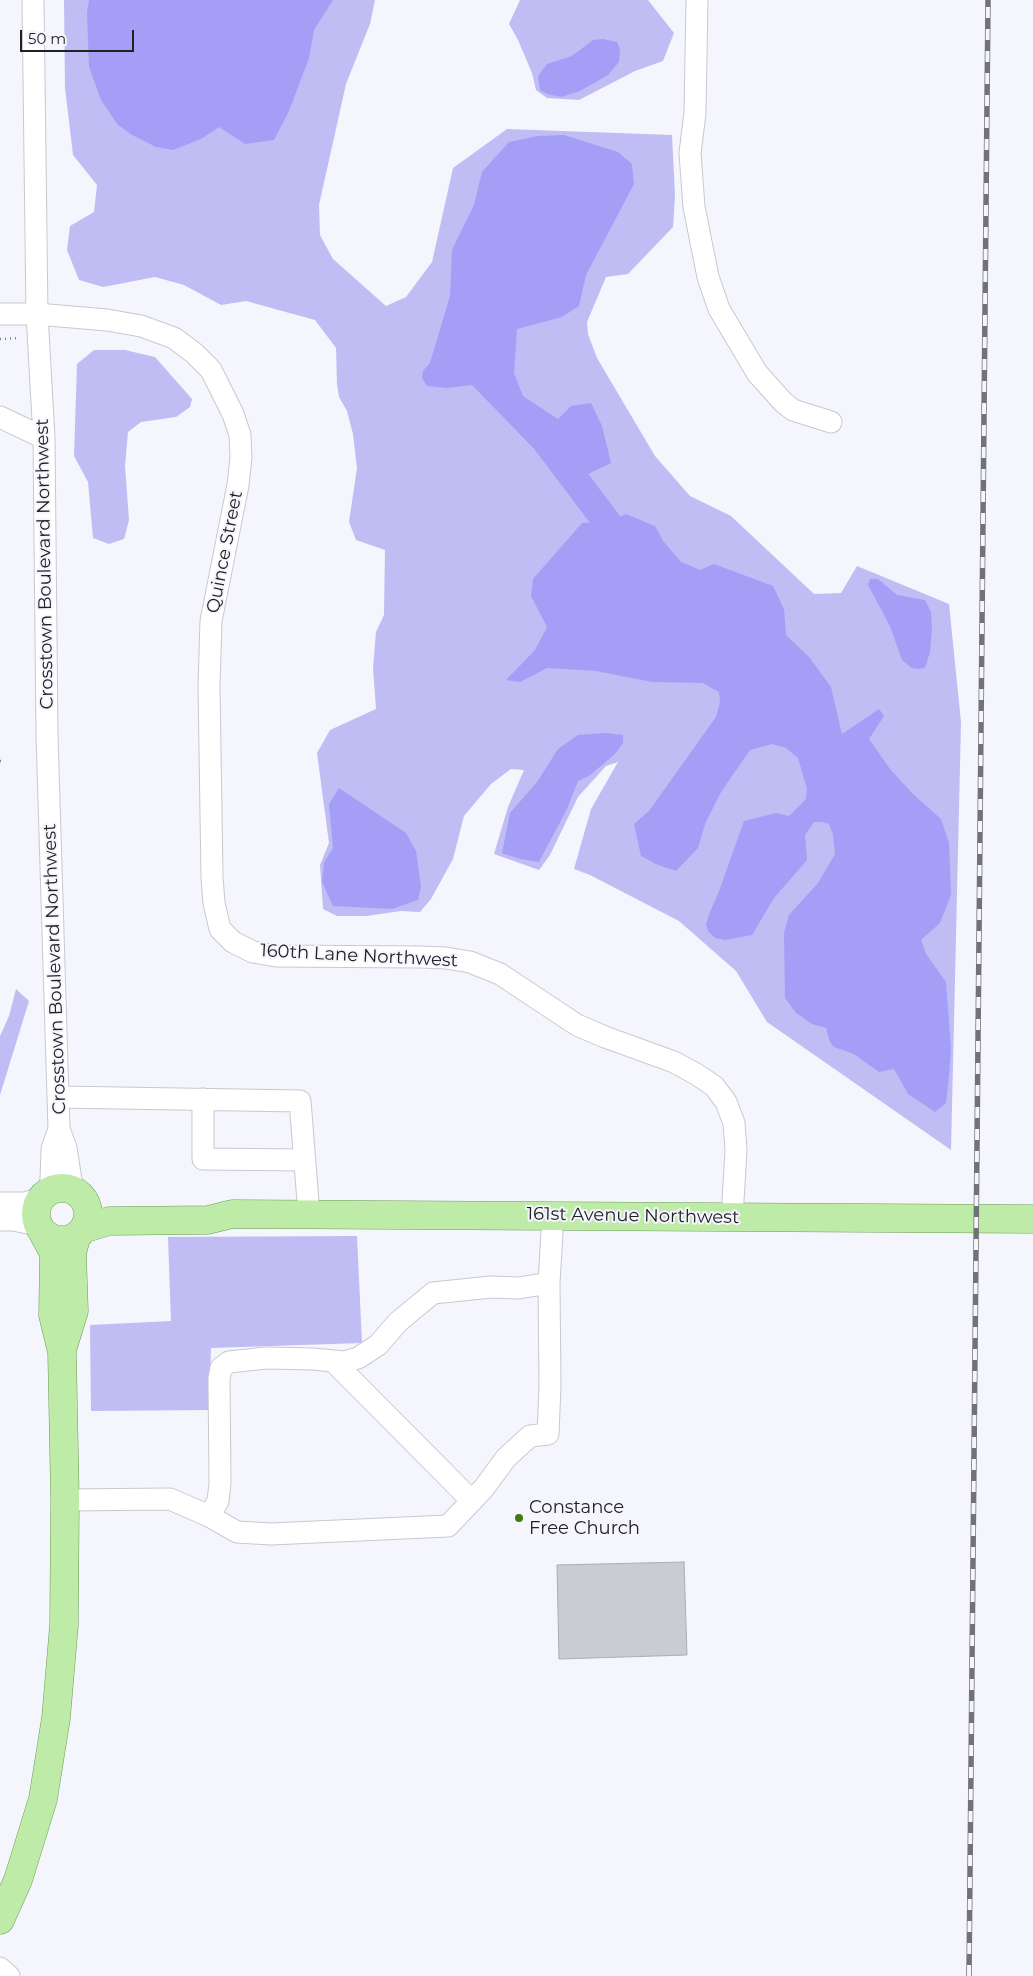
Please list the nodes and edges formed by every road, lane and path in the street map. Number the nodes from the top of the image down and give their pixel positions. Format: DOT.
graph roads {
  1 [pos="33,0"];
  2 [pos="697,0"];
  3 [pos="0,314"];
  4 [pos="37,314"];
  5 [pos="0,417"];
  6 [pos="831,422"];
  7 [pos="44,438"];
  8 [pos="220,929"];
  9 [pos="58,1097"];
  10 [pos="203,1099"];
  11 [pos="304,1160"];
  12 [pos="62,1195"];
  13 [pos="0,1203"];
  14 [pos="232,1214"];
  15 [pos="309,1214"];
  16 [pos="553,1215"];
  17 [pos="732,1218"];
  18 [pos="1033,1219"];
  19 [pos="0,1220"];
  20 [pos="41,1229"];
  21 [pos="80,1232"];
  22 [pos="549,1283"];
  23 [pos="62,1352"];
  24 [pos="333,1360"];
  25 [pos="65,1500"];
  26 [pos="472,1501"];
  27 [pos="209,1516"];
  28 [pos="0,1920"];
  29 [pos="0,1968"];
  30 [pos="9,1976"];
  1 -- 4 [label="street, Crosstown Boulevard Northwest"];
  2 -- 6 [label="street"];
  3 -- 4 [label="street, Quince Street"];
  4 -- 7 [label="street, Crosstown Boulevard Northwest"];
  4 -- 8 [label="street, Quince Street"];
  5 -- 7 [label="street"];
  7 -- 9 [label="street, Crosstown Boulevard Northwest"];
  8 -- 17 [label="street, 160th Lane Northwest"];
  9 -- 10 [label="street"];
  9 -- 12 [label="street, Crosstown Boulevard Northwest"];
  10 -- 11 [label="street"];
  10 -- 11 [label="street"];
  11 -- 15 [label="street"];
  12 -- 13 [label="street"];
  12 -- 14 [label="main road, 161st Avenue Northwest"];
  12 -- 20 [label="main road"];
  12 -- 21 [label="main road"];
  14 -- 15 [label="main road, 161st Avenue Northwest"];
  14 -- 21 [label="main road, 161st Avenue Northwest"];
  15 -- 16 [label="main road, 161st Avenue Northwest"];
  16 -- 17 [label="main road, 161st Avenue Northwest"];
  16 -- 22 [label="street"];
  17 -- 18 [label="main road, 161st Avenue Northwest"];
  19 -- 20 [label="street"];
  20 -- 21 [label="main road"];
  20 -- 23 [label="main road"];
  21 -- 23 [label="main road"];
  22 -- 24 [label="street"];
  22 -- 26 [label="street"];
  23 -- 25 [label="main road"];
  24 -- 26 [label="street"];
  24 -- 27 [label="street"];
  25 -- 27 [label="street"];
  25 -- 28 [label="main road"];
  26 -- 27 [label="street"];
  29 -- 30 [label="street"];
}
